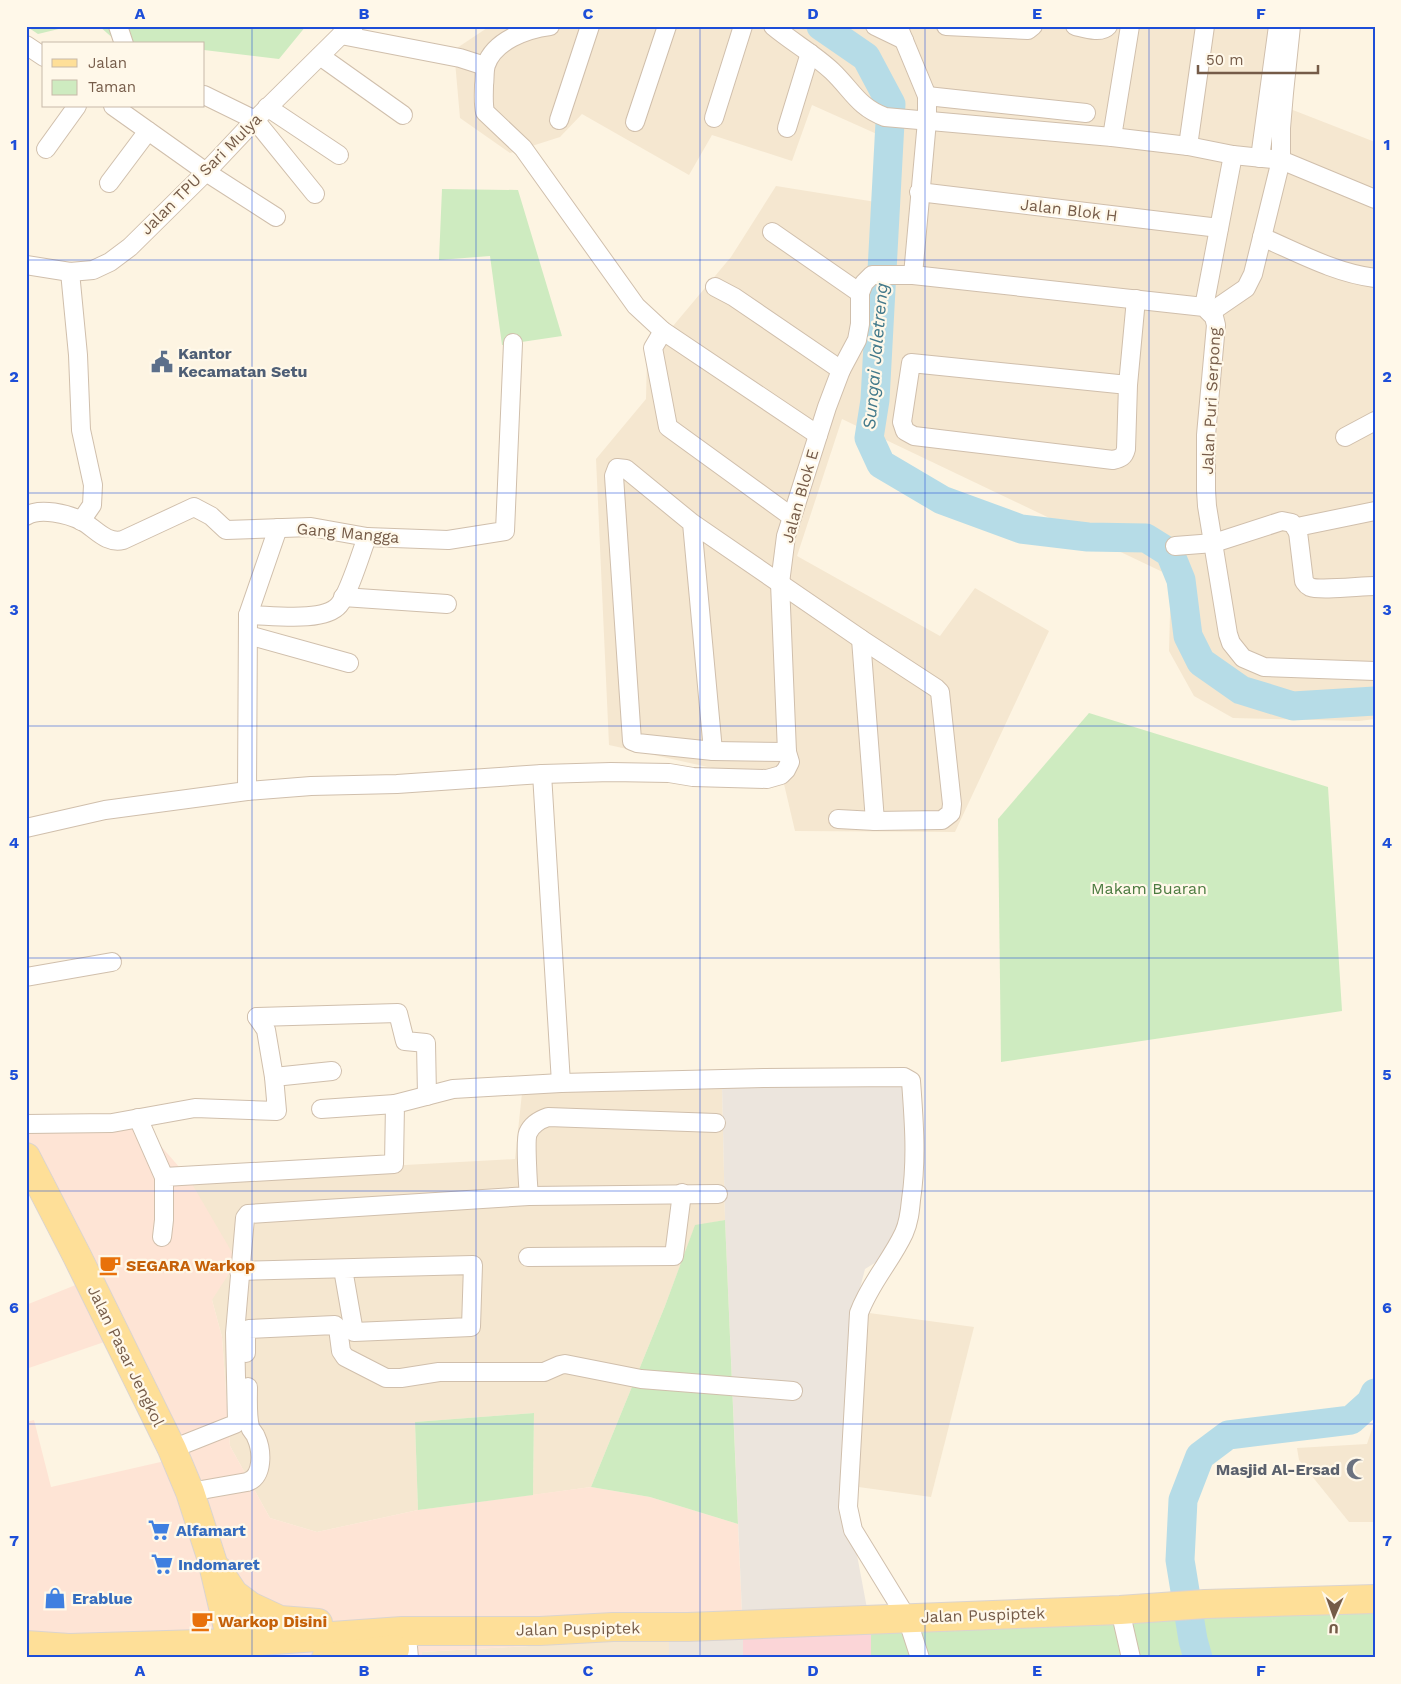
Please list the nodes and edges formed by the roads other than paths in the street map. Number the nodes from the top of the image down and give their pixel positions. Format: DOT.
graph roads {
  1 [pos="118,26"];
  2 [pos="550,26"];
  3 [pos="590,26"];
  4 [pos="667,26"];
  5 [pos="743,26"];
  6 [pos="773,26"];
  7 [pos="875,26"];
  8 [pos="946,26"];
  9 [pos="1033,26"];
  10 [pos="1075,26"];
  11 [pos="1108,26"];
  12 [pos="1130,26"];
  13 [pos="1205,26"];
  14 [pos="1278,26"];
  15 [pos="1291,26"];
  16 [pos="347,31"];
  17 [pos="901,33"];
  18 [pos="123,42"];
  19 [pos="810,52"];
  20 [pos="320,56"];
  21 [pos="485,66"];
  22 [pos="205,95"];
  23 [pos="927,96"];
  24 [pos="76,108"];
  25 [pos="116,108"];
  26 [pos="1086,113"];
  27 [pos="261,114"];
  28 [pos="403,115"];
  29 [pos="714,118"];
  30 [pos="559,120"];
  31 [pos="920,120"];
  32 [pos="635,122"];
  33 [pos="787,128"];
  34 [pos="148,131"];
  35 [pos="1112,137"];
  36 [pos="1188,146"];
  37 [pos="46,149"];
  38 [pos="338,154"];
  39 [pos="1234,155"];
  40 [pos="1260,158"];
  41 [pos="1281,160"];
  42 [pos="206,172"];
  43 [pos="109,183"];
  44 [pos="919,192"];
  45 [pos="315,194"];
  46 [pos="1375,199"];
  47 [pos="276,217"];
  48 [pos="1220,228"];
  49 [pos="772,232"];
  50 [pos="1262,237"];
  51 [pos="26,265"];
  52 [pos="70,272"];
  53 [pos="908,275"];
  54 [pos="1375,278"];
  55 [pos="715,287"];
  56 [pos="860,292"];
  57 [pos="1136,299"];
  58 [pos="1208,309"];
  59 [pos="663,331"];
  60 [pos="513,343"];
  61 [pos="841,370"];
  62 [pos="1128,385"];
  63 [pos="1375,421"];
  64 [pos="818,435"];
  65 [pos="1345,437"];
  66 [pos="1375,511"];
  67 [pos="26,516"];
  68 [pos="792,517"];
  69 [pos="81,520"];
  70 [pos="692,523"];
  71 [pos="278,528"];
  72 [pos="1298,532"];
  73 [pos="367,537"];
  74 [pos="1214,543"];
  75 [pos="1175,546"];
  76 [pos="780,583"];
  77 [pos="1375,586"];
  78 [pos="343,597"];
  79 [pos="448,604"];
  80 [pos="248,615"];
  81 [pos="248,635"];
  82 [pos="861,639"];
  83 [pos="349,664"];
  84 [pos="1375,670"];
  85 [pos="712,751"];
  86 [pos="788,752"];
  87 [pos="542,774"];
  88 [pos="248,791"];
  89 [pos="838,820"];
  90 [pos="875,821"];
  91 [pos="26,828"];
  92 [pos="112,962"];
  93 [pos="26,977"];
  94 [pos="332,1071"];
  95 [pos="274,1077"];
  96 [pos="561,1082"];
  97 [pos="427,1096"];
  98 [pos="395,1104"];
  99 [pos="321,1109"];
  100 [pos="138,1118"];
  101 [pos="716,1123"];
  102 [pos="26,1124"];
  103 [pos="26,1158"];
  104 [pos="164,1177"];
  105 [pos="682,1193"];
  106 [pos="718,1194"];
  107 [pos="528,1196"];
  108 [pos="162,1237"];
  109 [pos="528,1257"];
  110 [pos="343,1268"];
  111 [pos="240,1271"];
  112 [pos="792,1391"];
  113 [pos="172,1449"];
  114 [pos="190,1492"];
  115 [pos="212,1560"];
  116 [pos="1375,1599"];
  117 [pos="1125,1610"];
  118 [pos="907,1618"];
  119 [pos="26,1645"];
  120 [pos="406,1645"];
  121 [pos="234,1650"];
  122 [pos="69,1653"];
  123 [pos="326,1658"];
  124 [pos="920,1658"];
  125 [pos="1131,1658"];
  1 -- 18 [label="street"];
  2 -- 21 [label="street"];
  3 -- 30 [label="street"];
  4 -- 32 [label="street"];
  5 -- 29 [label="street"];
  6 -- 19 [label="street"];
  7 -- 17 [label="street"];
  8 -- 9 [label="street"];
  10 -- 11 [label="street"];
  12 -- 35 [label="street"];
  13 -- 36 [label="street"];
  14 -- 40 [label="street"];
  15 -- 41 [label="street"];
  16 -- 20 [label="street, Jalan TPU Sari Mulya"];
  16 -- 21 [label="street"];
  17 -- 23 [label="street"];
  19 -- 31 [label="street"];
  19 -- 33 [label="street"];
  20 -- 27 [label="street, Jalan TPU Sari Mulya"];
  20 -- 28 [label="street"];
  21 -- 59 [label="street"];
  22 -- 27 [label="street"];
  23 -- 26 [label="street"];
  23 -- 31 [label="street"];
  24 -- 37 [label="street"];
  25 -- 34 [label="street"];
  27 -- 38 [label="street"];
  27 -- 42 [label="street, Jalan TPU Sari Mulya"];
  27 -- 45 [label="street"];
  31 -- 35 [label="street"];
  31 -- 44 [label="street"];
  34 -- 42 [label="street"];
  34 -- 43 [label="street"];
  35 -- 36 [label="street"];
  36 -- 39 [label="street"];
  39 -- 40 [label="street"];
  39 -- 48 [label="street"];
  40 -- 41 [label="street"];
  41 -- 46 [label="street"];
  41 -- 50 [label="street"];
  42 -- 47 [label="street"];
  42 -- 52 [label="street, Jalan TPU Sari Mulya"];
  44 -- 48 [label="street, Jalan Blok H"];
  44 -- 53 [label="street"];
  48 -- 58 [label="street"];
  49 -- 56 [label="street"];
  50 -- 54 [label="street"];
  50 -- 58 [label="street"];
  51 -- 52 [label="street, Jalan TPU Sari Mulya"];
  52 -- 69 [label="street"];
  53 -- 56 [label="street"];
  53 -- 57 [label="street, Jalan Puri Serpong"];
  55 -- 61 [label="street"];
  56 -- 61 [label="street, Jalan Blok E"];
  57 -- 58 [label="street, Jalan Puri Serpong"];
  57 -- 62 [label="street"];
  58 -- 74 [label="street, Jalan Puri Serpong"];
  59 -- 64 [label="street"];
  59 -- 68 [label="street"];
  60 -- 73 [label="street, Gang Mangga"];
  61 -- 64 [label="street, Jalan Blok E"];
  62 -- 62 [label="street"];
  63 -- 65 [label="street"];
  64 -- 68 [label="street, Jalan Blok E"];
  66 -- 72 [label="street"];
  67 -- 69 [label="street, Gang Mangga"];
  68 -- 76 [label="street, Jalan Blok E"];
  69 -- 71 [label="street, Gang Mangga"];
  70 -- 76 [label="street"];
  70 -- 85 [label="street"];
  70 -- 85 [label="street"];
  71 -- 73 [label="street, Gang Mangga"];
  71 -- 80 [label="street"];
  72 -- 74 [label="street"];
  72 -- 77 [label="street"];
  73 -- 78 [label="street"];
  74 -- 75 [label="street"];
  74 -- 84 [label="street, Jalan Puri Serpong"];
  76 -- 82 [label="street"];
  76 -- 86 [label="street, Jalan Blok E"];
  78 -- 79 [label="street"];
  78 -- 80 [label="street"];
  80 -- 81 [label="street"];
  81 -- 83 [label="street"];
  81 -- 88 [label="street"];
  82 -- 90 [label="street"];
  82 -- 90 [label="street"];
  85 -- 86 [label="street"];
  86 -- 87 [label="street, Jalan Blok E"];
  87 -- 88 [label="street"];
  87 -- 96 [label="street"];
  88 -- 91 [label="street"];
  89 -- 90 [label="street"];
  92 -- 93 [label="street"];
  94 -- 95 [label="street"];
  95 -- 97 [label="street"];
  95 -- 100 [label="street"];
  96 -- 97 [label="street"];
  96 -- 118 [label="street"];
  97 -- 98 [label="street"];
  98 -- 99 [label="street"];
  98 -- 104 [label="street"];
  100 -- 102 [label="street"];
  100 -- 104 [label="street"];
  101 -- 107 [label="street"];
  103 -- 113 [label="main road, Jalan Pasar Jengkol"];
  104 -- 108 [label="street"];
  105 -- 106 [label="street"];
  105 -- 107 [label="street"];
  105 -- 109 [label="street"];
  107 -- 111 [label="street"];
  110 -- 110 [label="street"];
  110 -- 111 [label="street"];
  111 -- 113 [label="street"];
  112 -- 114 [label="street"];
  113 -- 114 [label="main road, Jalan Pasar Jengkol"];
  114 -- 115 [label="main road, Jalan Pasar Jengkol"];
  115 -- 120 [label="main road"];
  115 -- 121 [label="main road"];
  116 -- 117 [label="main road, Jalan Puspiptek"];
  117 -- 118 [label="main road, Jalan Puspiptek"];
  117 -- 125 [label="street"];
  118 -- 120 [label="main road, Jalan Puspiptek"];
  118 -- 124 [label="street"];
  119 -- 122 [label="main road, Jalan Puspiptek"];
  120 -- 121 [label="main road, Jalan Puspiptek"];
  120 -- 123 [label="main road"];
  121 -- 122 [label="main road, Jalan Puspiptek"];
}
